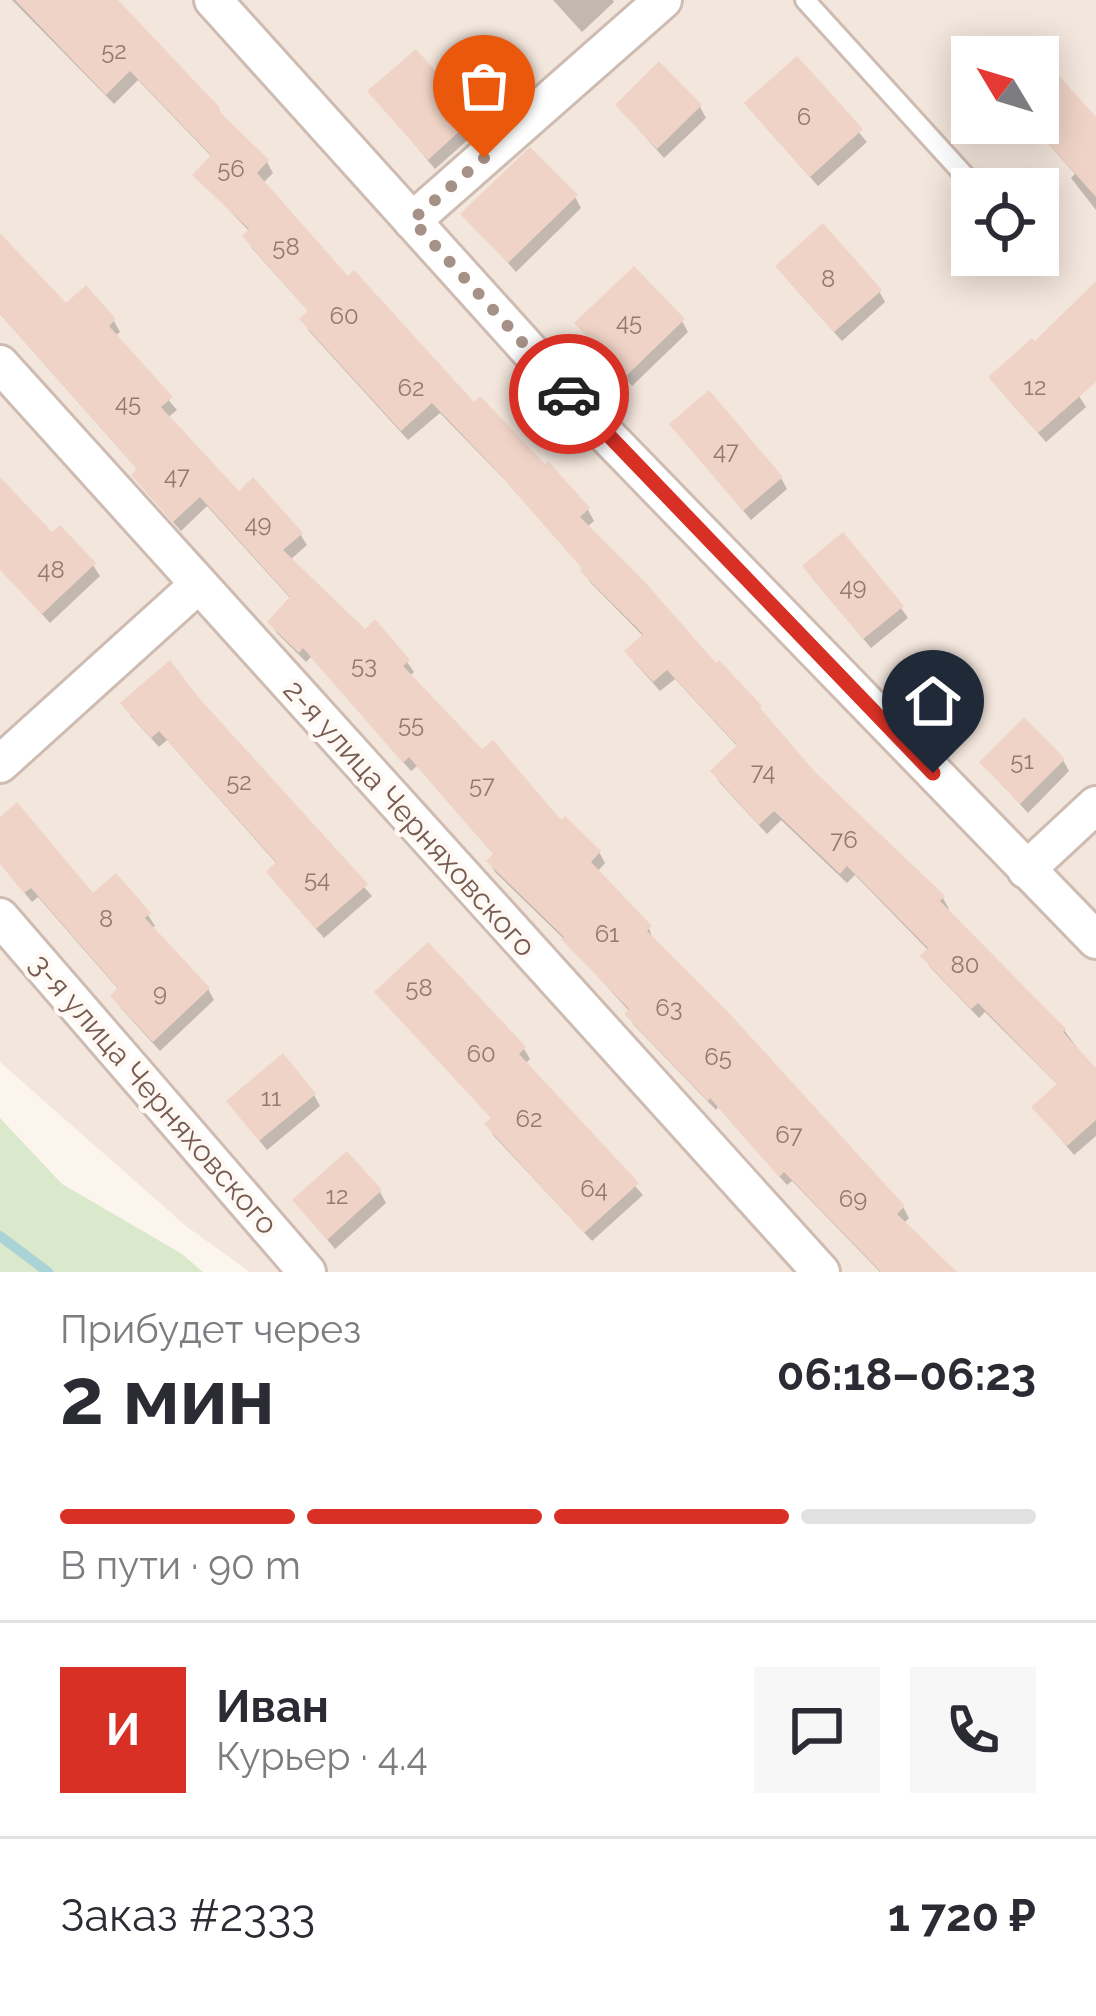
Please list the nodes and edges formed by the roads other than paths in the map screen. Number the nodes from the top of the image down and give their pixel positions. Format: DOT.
graph roads {
  1 [pos="213,0"];
  2 [pos="663,0"];
  3 [pos="805,0"];
  4 [pos="958,168"];
  5 [pos="412,220"];
  6 [pos="0,364"];
  7 [pos="199,584"];
  8 [pos="0,764"];
  9 [pos="1096,805"];
  10 [pos="1026,870"];
  11 [pos="0,917"];
  12 [pos="1096,940"];
  13 [pos="308,1272"];
  14 [pos="820,1272"];
  1 -- 5 [label="street"];
  2 -- 5 [label="street"];
  3 -- 4 [label="lane"];
  5 -- 10 [label="street"];
  6 -- 7 [label="street, 2-я улица Черняховского"];
  7 -- 8 [label="street"];
  7 -- 14 [label="street, 2-я улица Черняховского"];
  9 -- 10 [label="street"];
  10 -- 12 [label="street"];
  11 -- 13 [label="street, 3-я улица Черняховского"];
}
